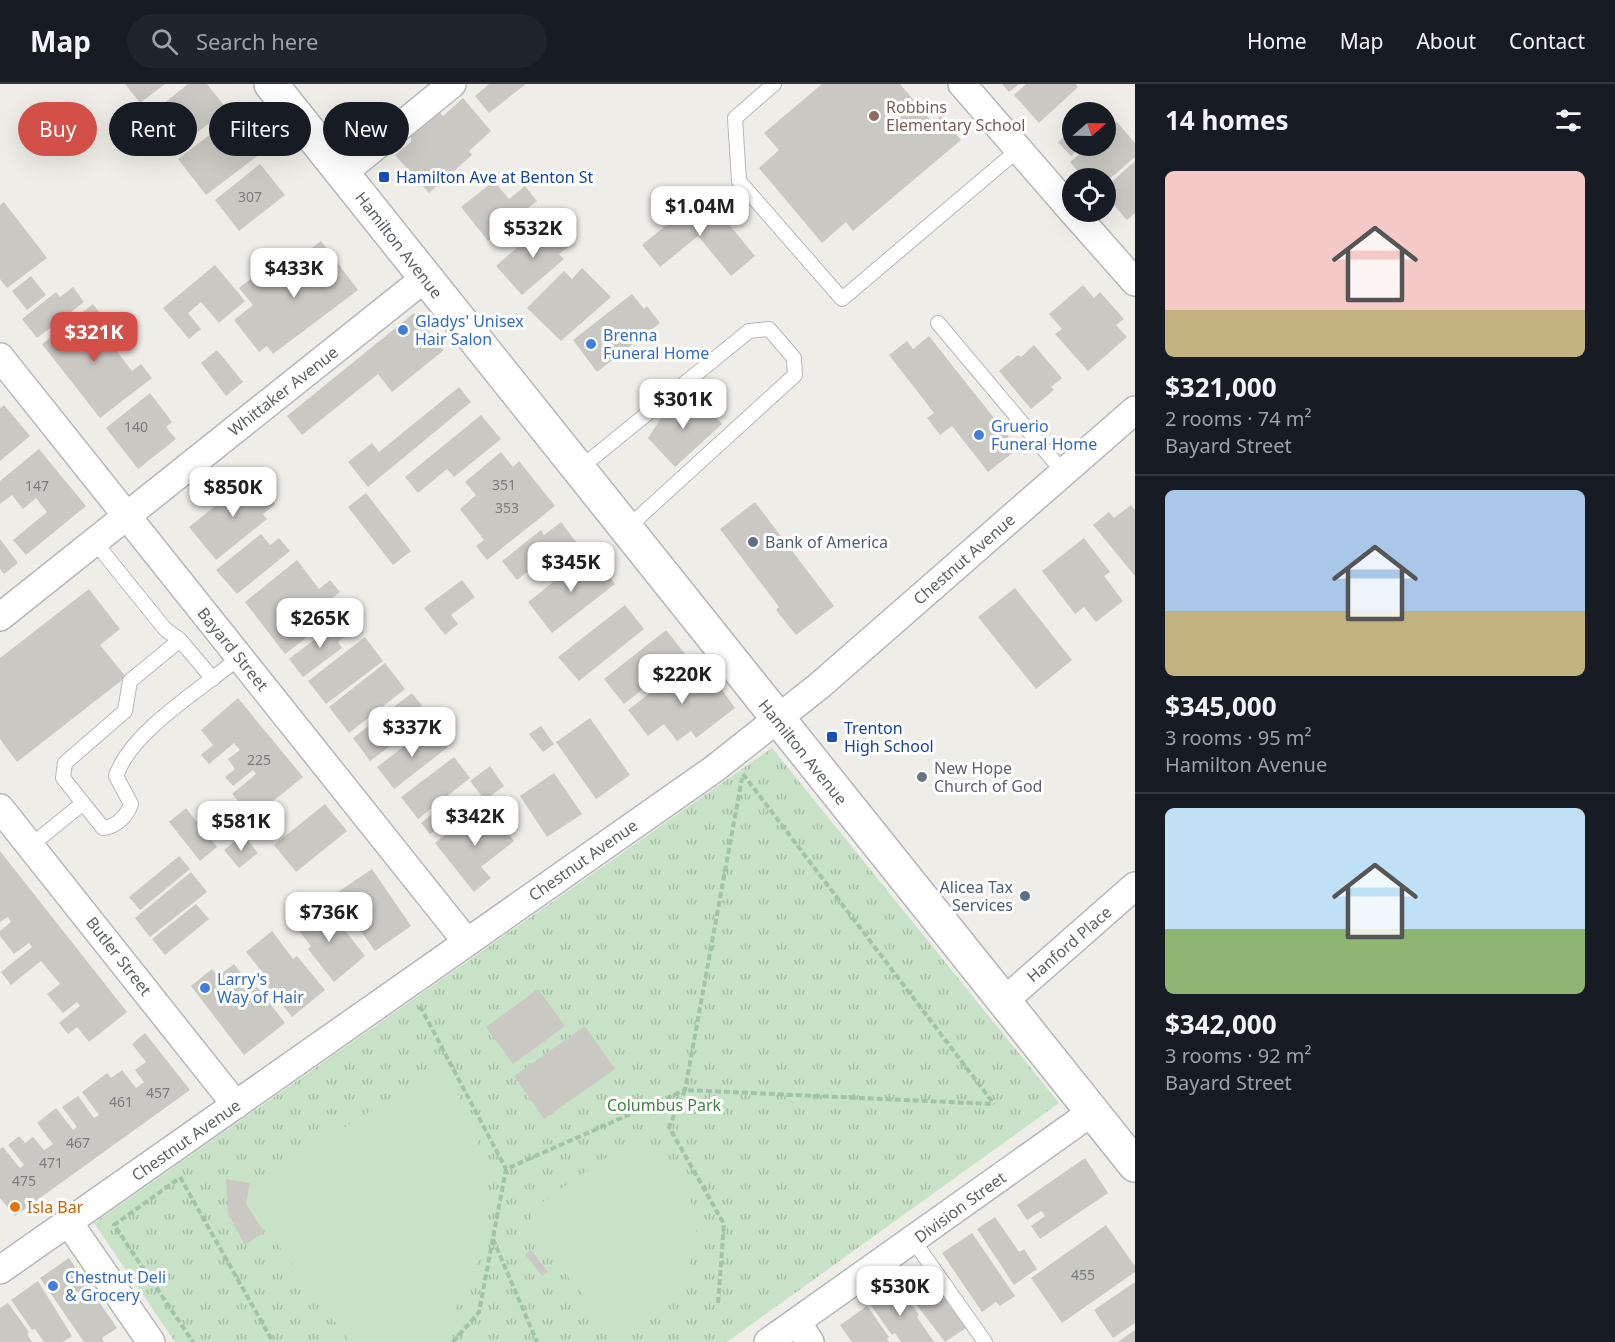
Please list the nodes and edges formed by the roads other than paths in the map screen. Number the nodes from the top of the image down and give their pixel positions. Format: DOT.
graph roads {
  1 [pos="271,84"];
  2 [pos="452,84"];
  3 [pos="774,84"];
  4 [pos="962,84"];
  5 [pos="1019,150"];
  6 [pos="343,173"];
  7 [pos="1062,199"];
  8 [pos="1083,222"];
  9 [pos="425,278"];
  10 [pos="1135,282"];
  11 [pos="938,323"];
  12 [pos="0,357"];
  13 [pos="1135,410"];
  14 [pos="579,470"];
  15 [pos="1064,472"];
  16 [pos="127,515"];
  17 [pos="626,529"];
  18 [pos="94,541"];
  19 [pos="0,617"];
  20 [pos="180,640"];
  21 [pos="240,657"];
  22 [pos="213,679"];
  23 [pos="777,720"];
  24 [pos="81,804"];
  25 [pos="0,808"];
  26 [pos="30,846"];
  27 [pos="1135,886"];
  28 [pos="466,941"];
  29 [pos="1003,1002"];
  30 [pos="237,1106"];
  31 [pos="1092,1112"];
  32 [pos="1135,1165"];
  33 [pos="69,1223"];
  34 [pos="913,1240"];
  35 [pos="2,1265"];
  36 [pos="804,1332"];
  37 [pos="151,1342"];
  38 [pos="768,1342"];
  39 [pos="985,1342"];
  1 -- 6 [label="main road, Hamilton Avenue"];
  2 -- 6 [label="street"];
  3 -- 5 [label="lane"];
  4 -- 5 [label="street"];
  5 -- 7 [label="street"];
  6 -- 9 [label="main road, Hamilton Avenue"];
  8 -- 10 [label="street"];
  9 -- 14 [label="main road, Hamilton Avenue"];
  9 -- 16 [label="street, Whittaker Avenue"];
  11 -- 15 [label="lane"];
  12 -- 16 [label="street, Bayard Street"];
  13 -- 15 [label="street, Chestnut Avenue"];
  14 -- 17 [label="main road, Hamilton Avenue"];
  14 -- 17 [label="lane"];
  15 -- 23 [label="street, Chestnut Avenue"];
  16 -- 18 [label="street, Whittaker Avenue"];
  16 -- 21 [label="street, Bayard Street"];
  17 -- 23 [label="main road, Hamilton Avenue"];
  18 -- 19 [label="street, Whittaker Avenue"];
  18 -- 20 [label="lane"];
  20 -- 22 [label="lane"];
  20 -- 24 [label="lane"];
  21 -- 22 [label="lane"];
  21 -- 28 [label="street, Bayard Street"];
  22 -- 24 [label="lane"];
  23 -- 28 [label="street, Chestnut Avenue"];
  23 -- 29 [label="main road, Hamilton Avenue"];
  24 -- 26 [label="lane"];
  25 -- 26 [label="street, Butler Street"];
  26 -- 30 [label="street, Butler Street"];
  27 -- 29 [label="street, Hanford Place"];
  28 -- 30 [label="street, Chestnut Avenue"];
  29 -- 31 [label="main road, Hamilton Avenue"];
  30 -- 33 [label="street, Chestnut Avenue"];
  31 -- 32 [label="main road, Hamilton Avenue"];
  31 -- 34 [label="street, Division Street"];
  33 -- 35 [label="street, Chestnut Avenue"];
  33 -- 37 [label="street"];
  34 -- 36 [label="street, Division Street"];
  34 -- 39 [label="lane"];
  36 -- 38 [label="street, Division Street"];
}
